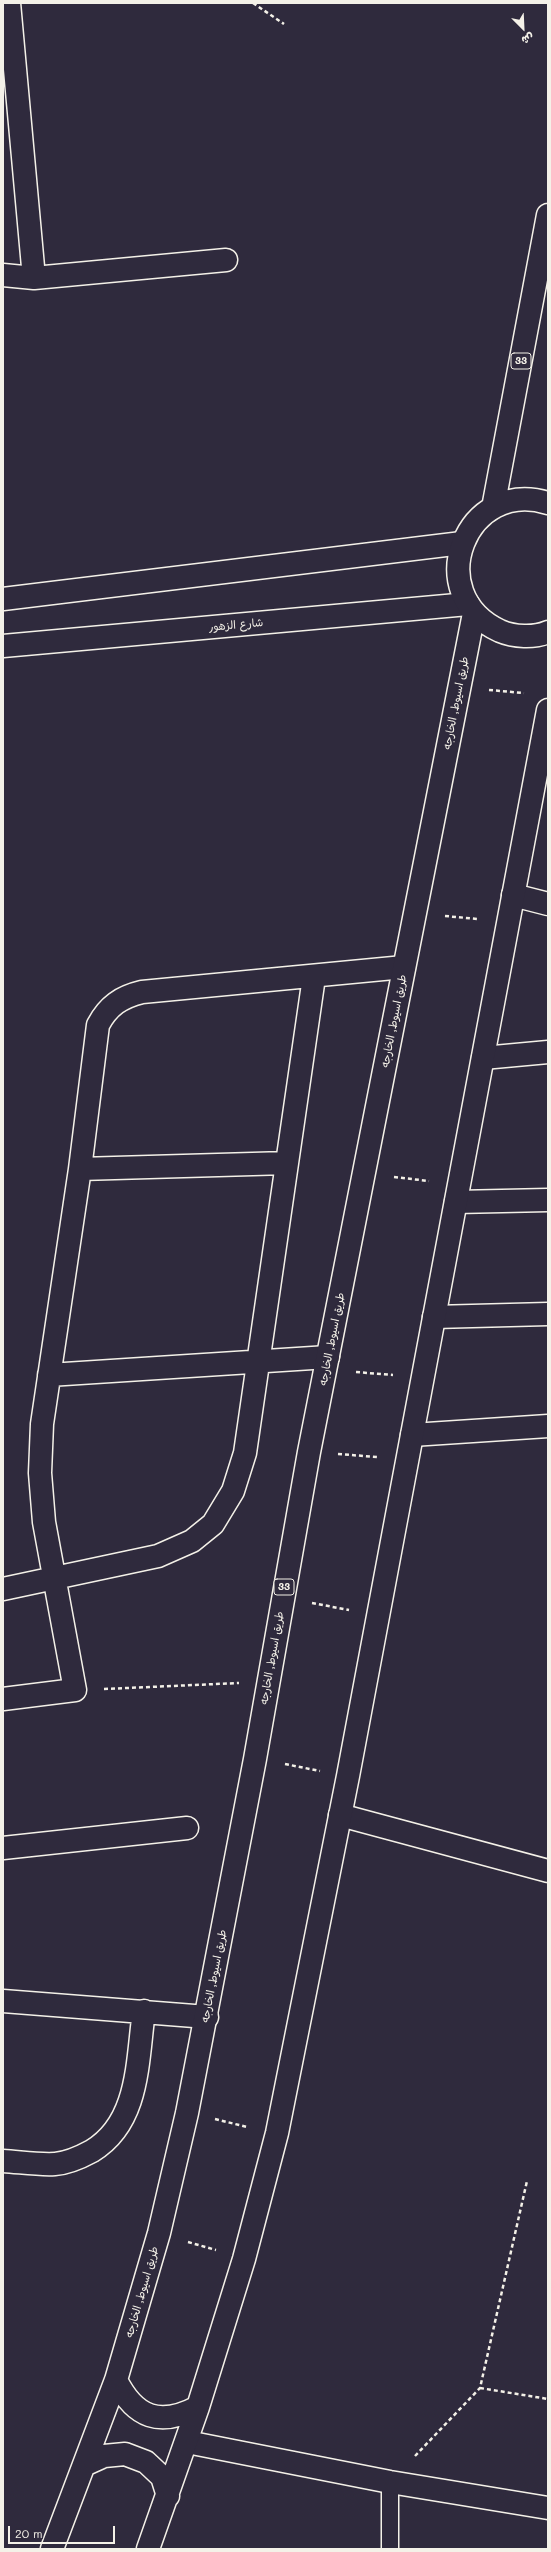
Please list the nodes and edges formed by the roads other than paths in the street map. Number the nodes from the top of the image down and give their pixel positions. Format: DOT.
graph roads {
  1 [pos="9,3"];
  2 [pos="548,215"];
  3 [pos="226,260"];
  4 [pos="3,275"];
  5 [pos="34,278"];
  6 [pos="548,504"];
  7 [pos="493,508"];
  8 [pos="462,543"];
  9 [pos="3,599"];
  10 [pos="471,609"];
  11 [pos="548,632"];
  12 [pos="3,646"];
  13 [pos="548,710"];
  14 [pos="513,895"];
  15 [pos="548,904"];
  16 [pos="404,967"];
  17 [pos="314,977"];
  18 [pos="548,1052"];
  19 [pos="483,1058"];
  20 [pos="287,1163"];
  21 [pos="80,1169"];
  22 [pos="457,1193"];
  23 [pos="548,1200"];
  24 [pos="548,1314"];
  25 [pos="434,1317"];
  26 [pos="257,1360"];
  27 [pos="327,1363"];
  28 [pos="50,1375"];
  29 [pos="548,1426"];
  30 [pos="412,1435"];
  31 [pos="54,1578"];
  32 [pos="3,1589"];
  33 [pos="3,1699"];
  34 [pos="340,1815"];
  35 [pos="187,1828"];
  36 [pos="3,1848"];
  37 [pos="548,1871"];
  38 [pos="3,2001"];
  39 [pos="144,2011"];
  40 [pos="206,2017"];
  41 [pos="3,2161"];
  42 [pos="116,2380"];
  43 [pos="198,2407"];
  44 [pos="187,2442"];
  45 [pos="84,2466"];
  46 [pos="390,2482"];
  47 [pos="168,2496"];
  48 [pos="548,2508"];
  49 [pos="52,2549"];
  50 [pos="148,2549"];
  51 [pos="390,2549"];
  1 -- 5 [label="main road"];
  2 -- 7 [label="main road, 33"];
  3 -- 5 [label="main road"];
  4 -- 5 [label="main road"];
  6 -- 7 [label="main road"];
  7 -- 8 [label="main road"];
  8 -- 9 [label="main road"];
  8 -- 10 [label="main road"];
  10 -- 11 [label="main road"];
  10 -- 12 [label="main road, شارع الزهور"];
  10 -- 16 [label="main road, طريق اسيوط, الخارجه / 33"];
  13 -- 14 [label="main road"];
  14 -- 15 [label="main road"];
  14 -- 19 [label="main road"];
  16 -- 17 [label="main road"];
  16 -- 27 [label="main road, طريق اسيوط, الخارجه / 33"];
  17 -- 20 [label="main road"];
  17 -- 21 [label="main road"];
  18 -- 19 [label="main road"];
  19 -- 22 [label="main road"];
  20 -- 21 [label="main road"];
  20 -- 26 [label="main road"];
  21 -- 28 [label="main road"];
  22 -- 23 [label="main road"];
  22 -- 25 [label="main road"];
  24 -- 25 [label="main road"];
  25 -- 30 [label="main road"];
  26 -- 27 [label="main road"];
  26 -- 28 [label="main road"];
  26 -- 31 [label="main road"];
  27 -- 40 [label="main road, طريق اسيوط, الخارجه / 33"];
  28 -- 31 [label="main road"];
  29 -- 30 [label="main road"];
  30 -- 34 [label="main road"];
  31 -- 32 [label="main road"];
  31 -- 33 [label="main road"];
  34 -- 37 [label="main road"];
  34 -- 43 [label="main road"];
  35 -- 36 [label="main road"];
  38 -- 39 [label="main road"];
  39 -- 40 [label="main road"];
  39 -- 41 [label="main road"];
  40 -- 42 [label="main road, طريق اسيوط, الخارجه / 33"];
  42 -- 43 [label="main road"];
  42 -- 45 [label="main road, طريق اسيوط, الخارجه / 33"];
  43 -- 44 [label="main road"];
  44 -- 46 [label="main road"];
  44 -- 47 [label="main road"];
  45 -- 47 [label="main road"];
  45 -- 49 [label="main road, طريق اسيوط, الخارجه / 33"];
  46 -- 48 [label="main road"];
  46 -- 51 [label="lane"];
  47 -- 50 [label="main road"];
}
